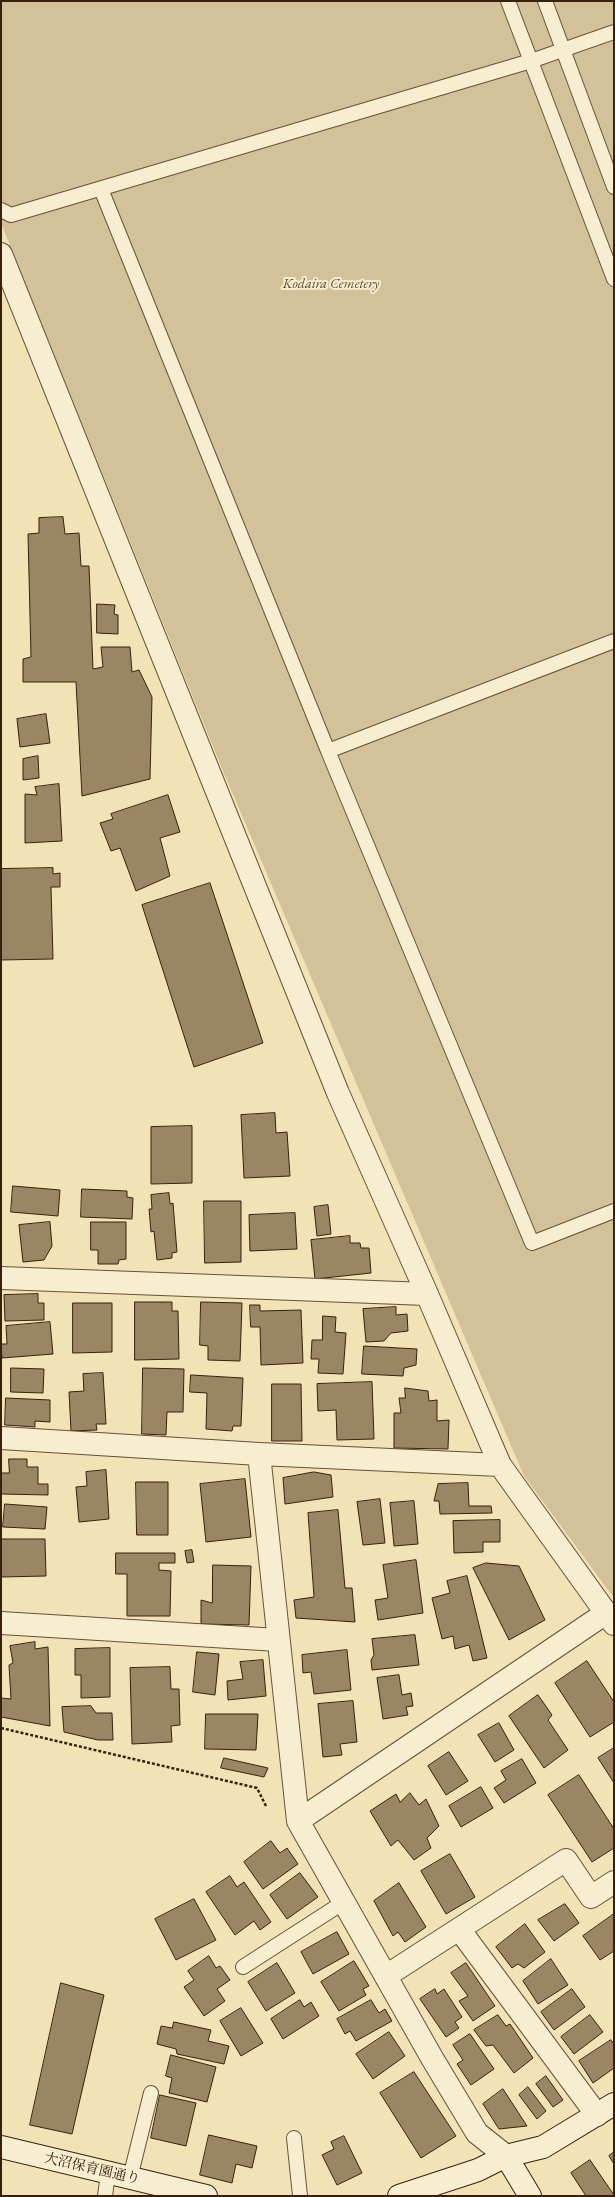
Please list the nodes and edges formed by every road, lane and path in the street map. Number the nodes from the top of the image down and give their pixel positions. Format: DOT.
graph roads {
  1 [pos="508,1"];
  2 [pos="546,1"];
  3 [pos="614,32"];
  4 [pos="564,50"];
  5 [pos="531,61"];
  6 [pos="614,187"];
  7 [pos="101,189"];
  8 [pos="1,210"];
  9 [pos="1,254"];
  10 [pos="614,279"];
  11 [pos="614,641"];
  12 [pos="328,751"];
  13 [pos="614,1211"];
  14 [pos="1,1278"];
  15 [pos="428,1294"];
  16 [pos="1,1438"];
  17 [pos="259,1454"];
  18 [pos="500,1465"];
  19 [pos="610,1618"];
  20 [pos="1,1623"];
  21 [pos="278,1640"];
  22 [pos="1,1728"];
  23 [pos="298,1821"];
  24 [pos="614,1882"];
  25 [pos="344,1902"];
  26 [pos="459,1928"];
  27 [pos="243,1968"];
  28 [pos="386,1976"];
  29 [pos="151,2093"];
  30 [pos="605,2109"];
  31 [pos="294,2138"];
  32 [pos="1,2147"];
  33 [pos="506,2156"];
  34 [pos="108,2173"];
  35 [pos="130,2178"];
  36 [pos="106,2196"];
  37 [pos="206,2196"];
  38 [pos="300,2196"];
  39 [pos="399,2196"];
  40 [pos="530,2196"];
  1 -- 5 [label="lane"];
  2 -- 4 [label="lane"];
  3 -- 4 [label="lane"];
  4 -- 5 [label="lane"];
  4 -- 6 [label="lane"];
  5 -- 7 [label="lane"];
  5 -- 10 [label="lane"];
  7 -- 8 [label="lane"];
  7 -- 12 [label="lane"];
  9 -- 15 [label="street"];
  11 -- 12 [label="lane"];
  12 -- 13 [label="lane"];
  14 -- 15 [label="street"];
  15 -- 18 [label="street"];
  16 -- 17 [label="street"];
  17 -- 18 [label="street"];
  17 -- 21 [label="street"];
  18 -- 19 [label="street"];
  19 -- 23 [label="street"];
  20 -- 21 [label="street"];
  21 -- 23 [label="street"];
  22 -- 23 [label="path"];
  23 -- 25 [label="street"];
  24 -- 26 [label="street"];
  25 -- 27 [label="lane"];
  25 -- 28 [label="street"];
  26 -- 28 [label="street"];
  26 -- 30 [label="street"];
  28 -- 33 [label="street"];
  29 -- 35 [label="lane"];
  30 -- 33 [label="street"];
  31 -- 38 [label="lane"];
  32 -- 34 [label="street, 大沼保育園通り"];
  33 -- 39 [label="street"];
  33 -- 40 [label="street"];
  34 -- 35 [label="street, 大沼保育園通り"];
  34 -- 36 [label="lane"];
  35 -- 37 [label="street, 大沼保育園通り"];
}
